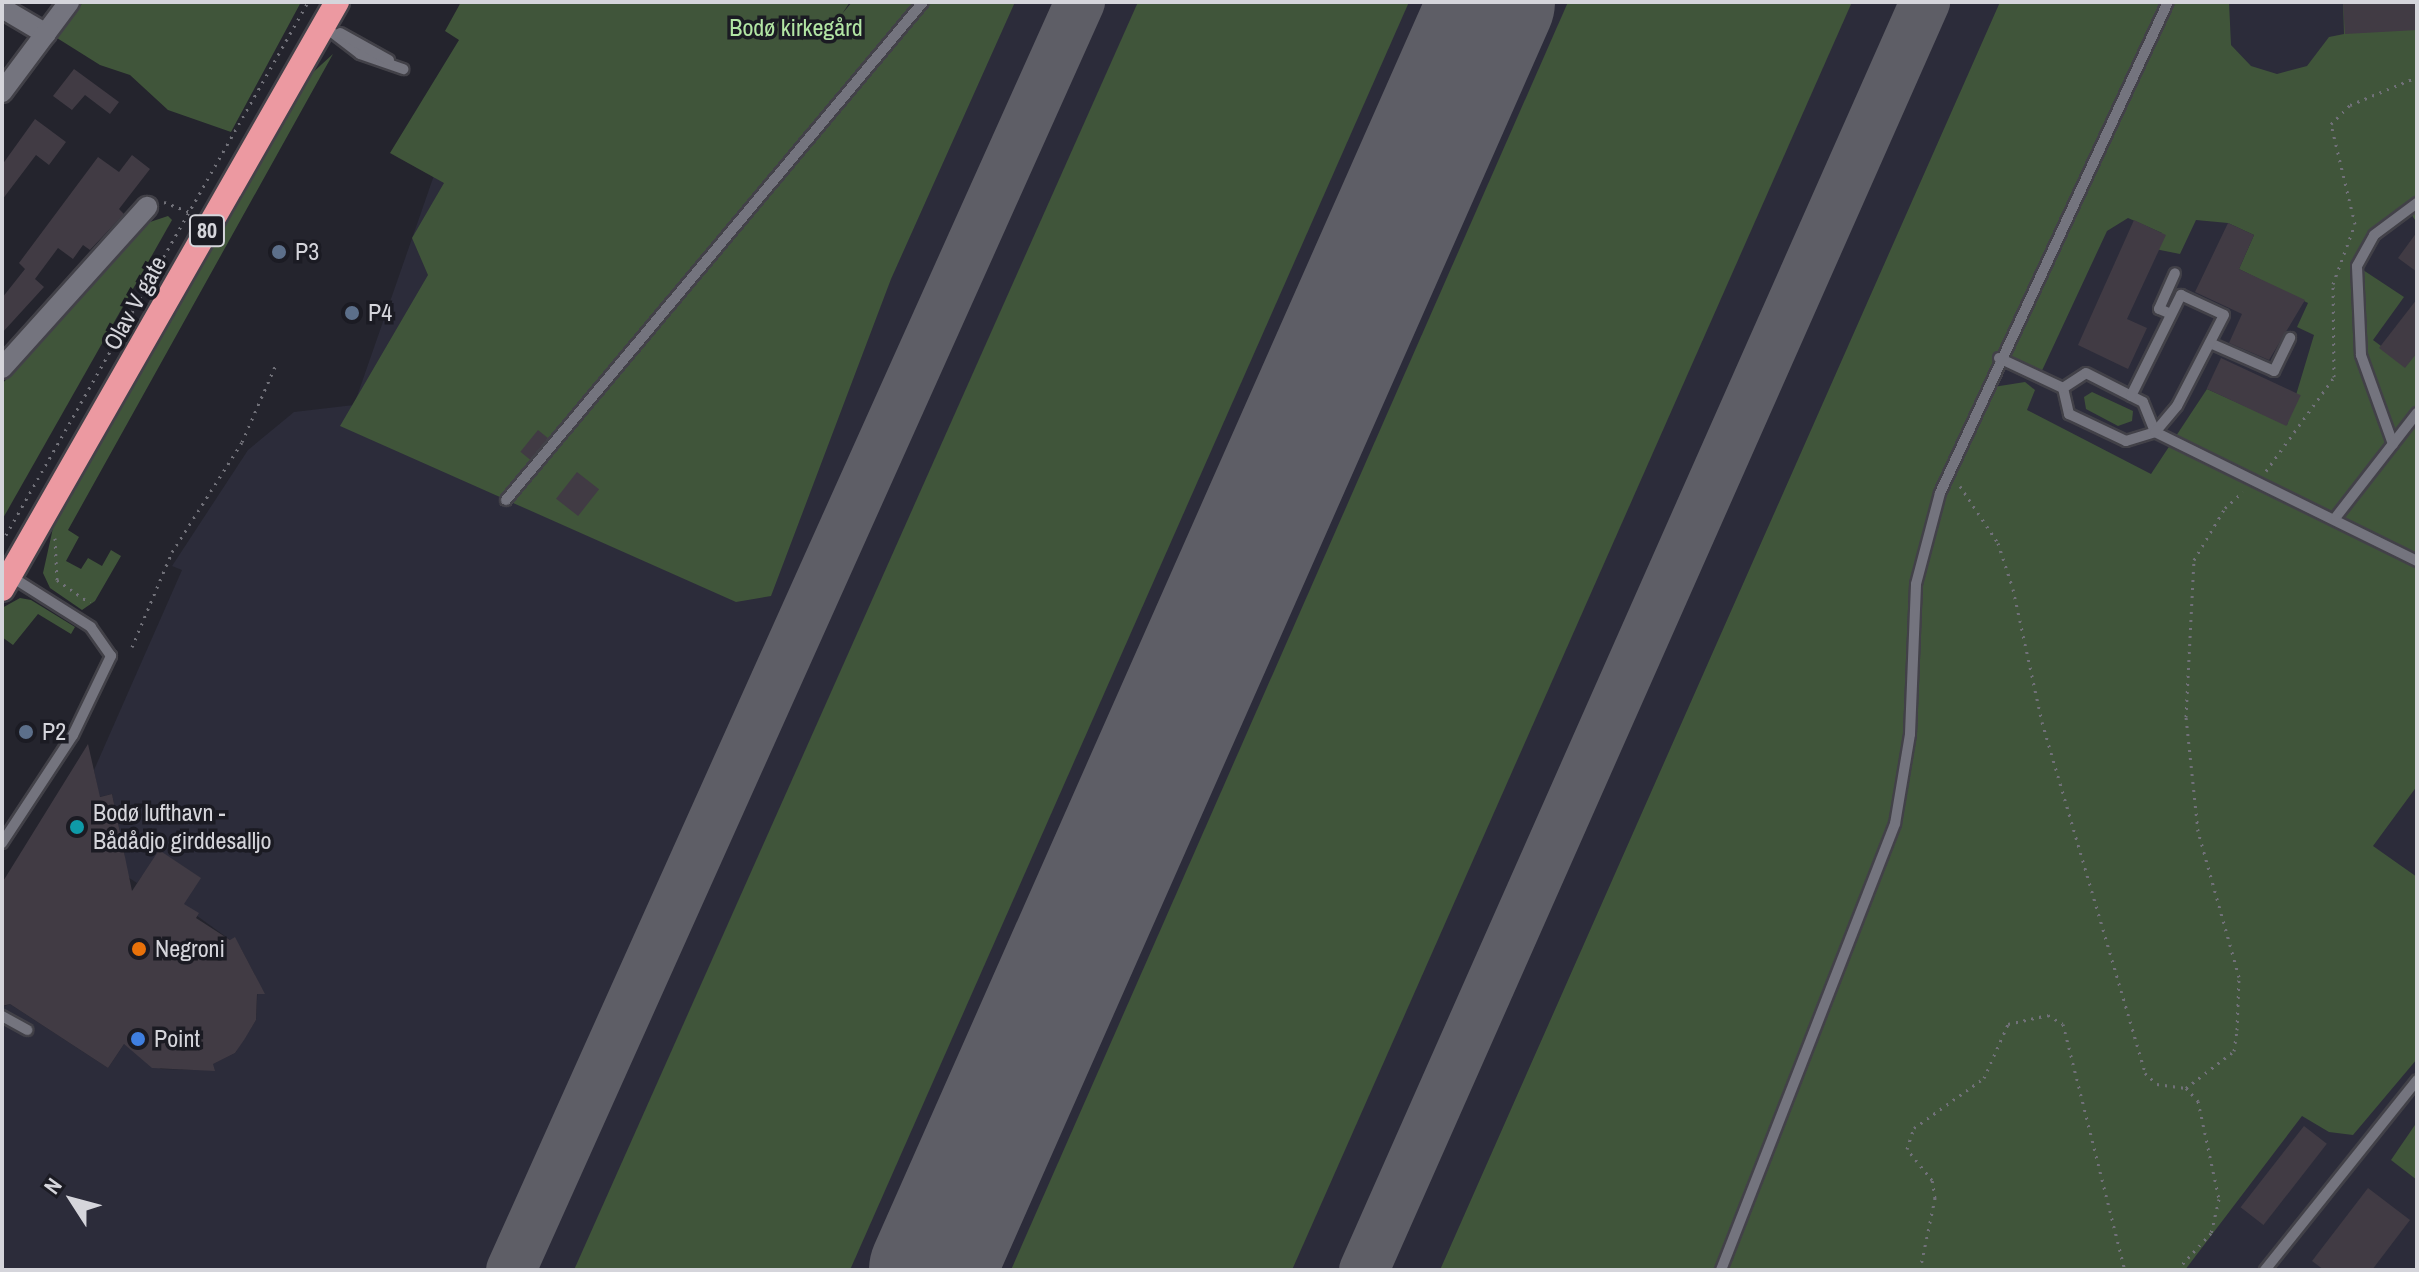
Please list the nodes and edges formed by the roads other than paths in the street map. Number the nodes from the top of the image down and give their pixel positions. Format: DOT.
graph roads {
  1 [pos="69,2"];
  2 [pos="337,2"];
  3 [pos="923,2"];
  4 [pos="2168,2"];
  5 [pos="2,8"];
  6 [pos="323,26"];
  7 [pos="46,34"];
  8 [pos="2,92"];
  9 [pos="2417,203"];
  10 [pos="147,207"];
  11 [pos="2175,273"];
  12 [pos="2171,314"];
  13 [pos="2290,338"];
  14 [pos="2210,343"];
  15 [pos="1999,358"];
  16 [pos="2,368"];
  17 [pos="2063,388"];
  18 [pos="2131,396"];
  19 [pos="2417,413"];
  20 [pos="2155,432"];
  21 [pos="2393,444"];
  22 [pos="506,500"];
  23 [pos="2336,517"];
  24 [pos="2417,561"];
  25 [pos="6,583"];
  26 [pos="2,843"];
  27 [pos="2,1016"];
  28 [pos="27,1030"];
  29 [pos="2417,1080"];
  30 [pos="1721,1270"];
  31 [pos="2265,1270"];
  1 -- 7 [label="street"];
  2 -- 6 [label="highway, Olav V gate / 80"];
  3 -- 22 [label="lane"];
  4 -- 15 [label="lane"];
  5 -- 7 [label="street"];
  6 -- 6 [label="lane"];
  6 -- 25 [label="highway, Olav V gate / 80"];
  7 -- 8 [label="street"];
  9 -- 21 [label="lane"];
  10 -- 16 [label="street"];
  11 -- 12 [label="lane"];
  12 -- 14 [label="lane"];
  12 -- 18 [label="lane"];
  13 -- 14 [label="lane"];
  14 -- 20 [label="lane"];
  15 -- 17 [label="lane"];
  15 -- 30 [label="lane"];
  17 -- 18 [label="lane"];
  17 -- 20 [label="lane"];
  18 -- 20 [label="lane"];
  19 -- 21 [label="lane"];
  20 -- 23 [label="lane"];
  21 -- 23 [label="lane"];
  23 -- 24 [label="lane"];
  25 -- 26 [label="lane"];
  27 -- 28 [label="lane"];
  29 -- 31 [label="lane"];
}
